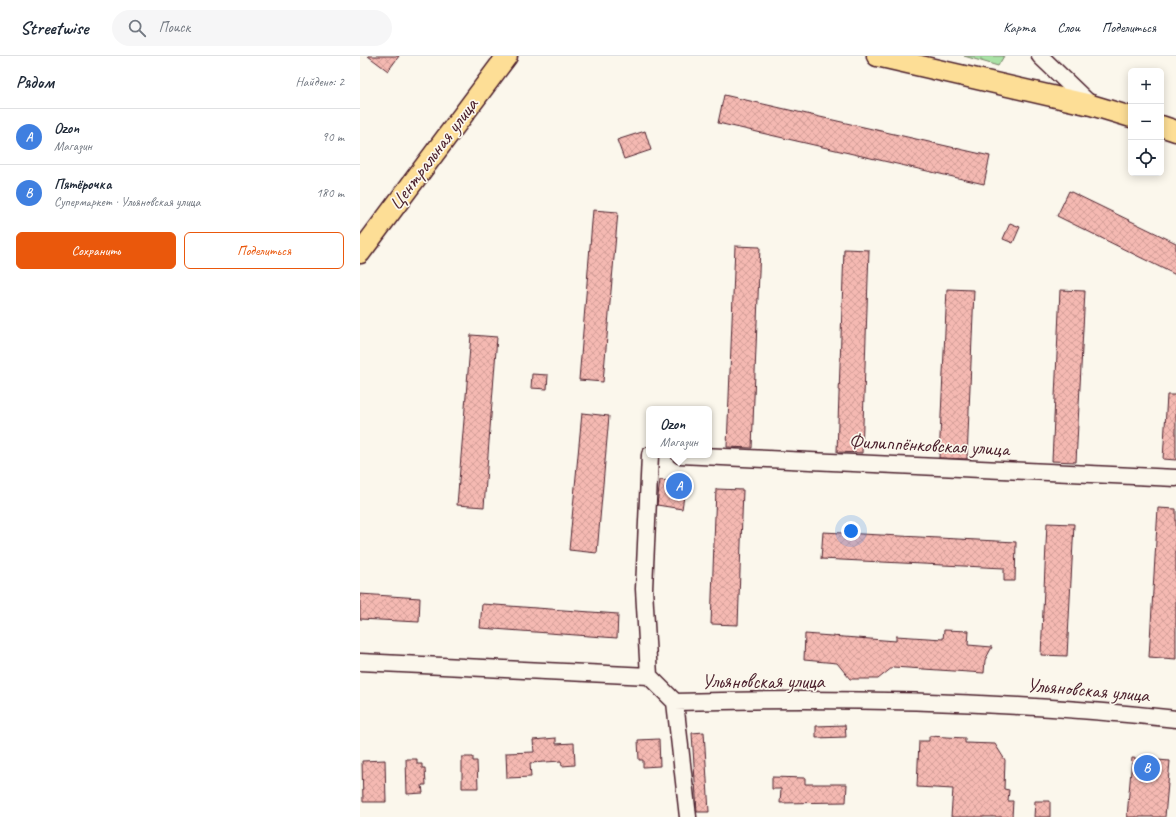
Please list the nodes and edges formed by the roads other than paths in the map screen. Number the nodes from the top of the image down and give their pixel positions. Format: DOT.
graph roads {
  1 [pos="507,56"];
  2 [pos="877,56"];
  3 [pos="1040,56"];
  4 [pos="1091,105"];
  5 [pos="1128,116"];
  6 [pos="1164,127"];
  7 [pos="1176,131"];
  8 [pos="360,253"];
  9 [pos="712,456"];
  10 [pos="650,458"];
  11 [pos="1176,478"];
  12 [pos="360,662"];
  13 [pos="649,676"];
  14 [pos="675,702"];
  15 [pos="1176,719"];
  16 [pos="688,817"];
  1 -- 8 [label="main road, Центральная улица"];
  2 -- 4 [label="main road"];
  3 -- 4 [label="street"];
  4 -- 5 [label="main road"];
  6 -- 7 [label="main road"];
  9 -- 11 [label="street, Филиппёнковская улица"];
  10 -- 13 [label="street"];
  12 -- 13 [label="street"];
  13 -- 14 [label="street, Ульяновская улица"];
  14 -- 15 [label="street, Ульяновская улица"];
  14 -- 16 [label="street"];
}
